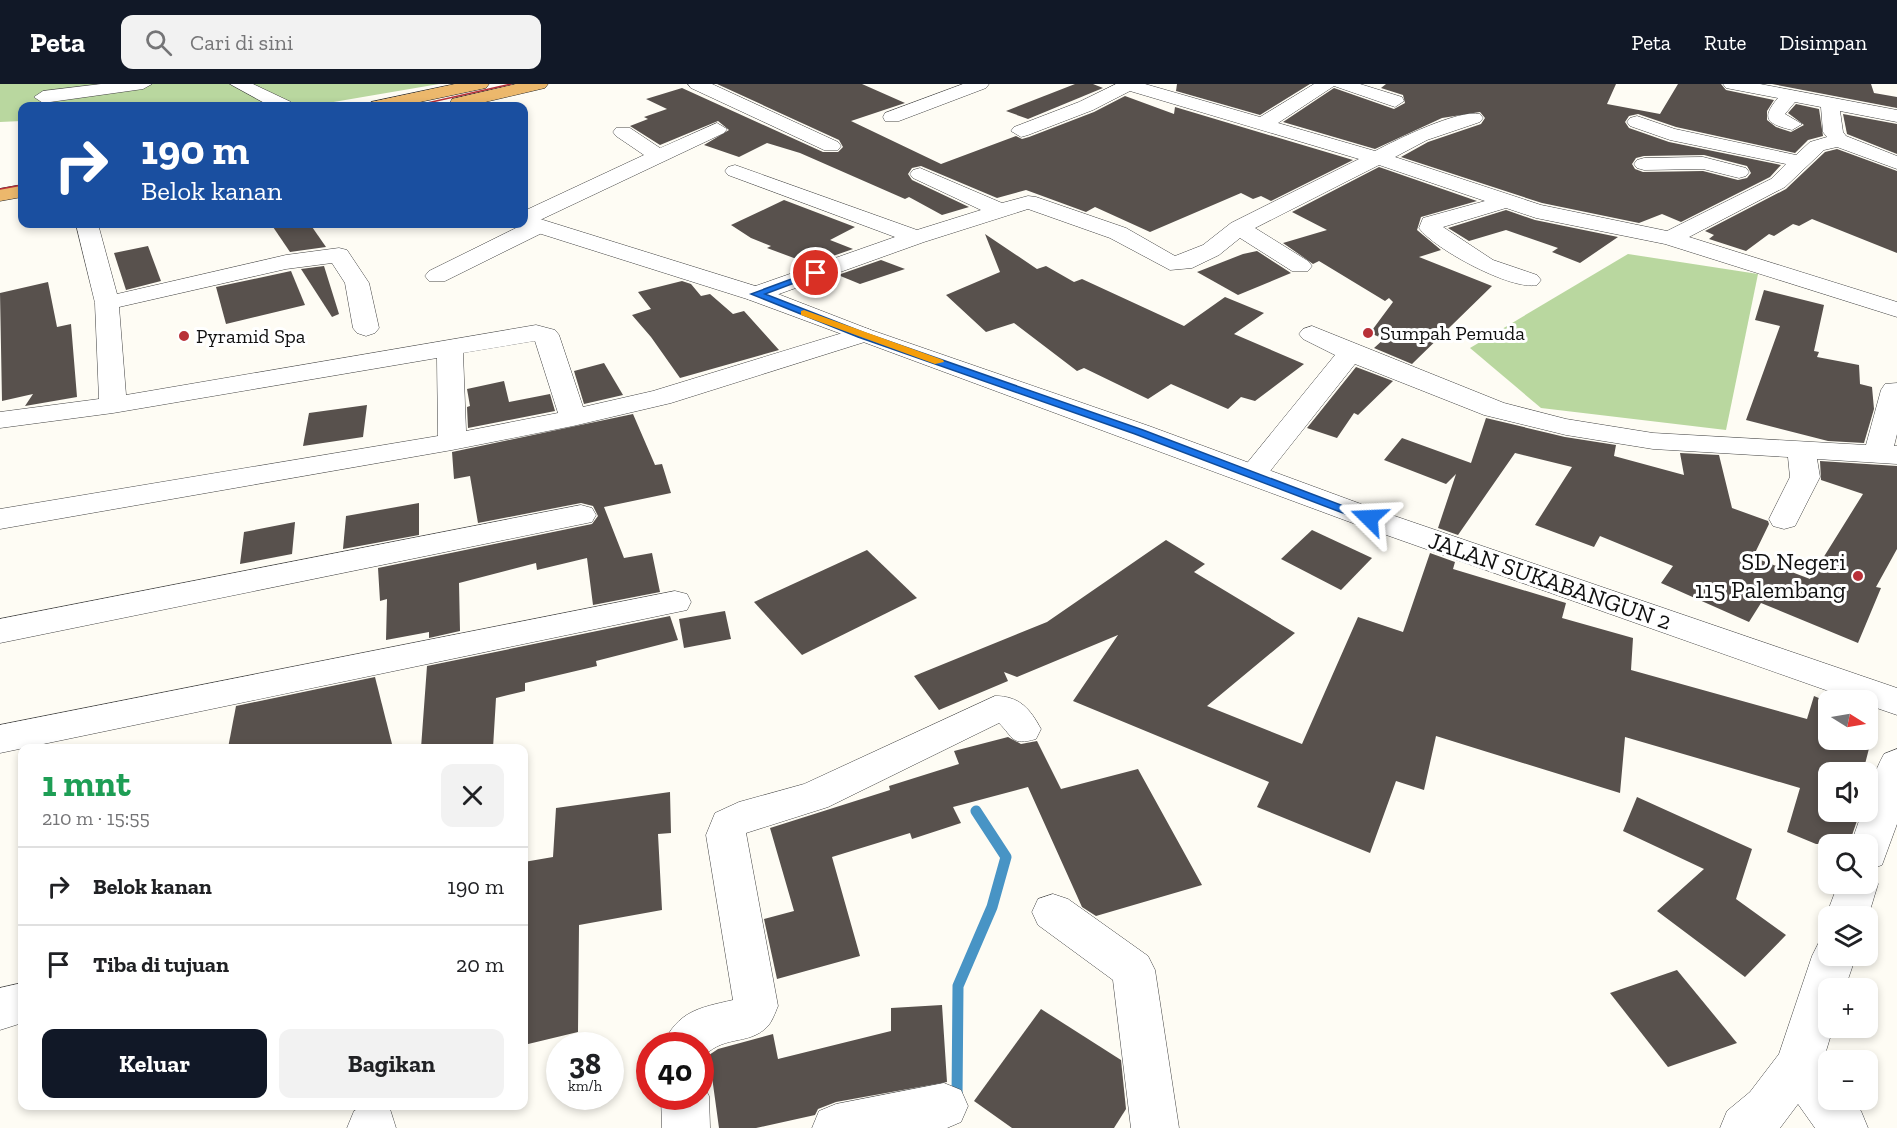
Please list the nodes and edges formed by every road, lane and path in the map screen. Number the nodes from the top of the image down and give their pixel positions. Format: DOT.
graph roads {
  1 [pos="143,84"];
  2 [pos="278,84"];
  3 [pos="480,84"];
  4 [pos="539,84"];
  5 [pos="697,84"];
  6 [pos="980,84"];
  7 [pos="1327,84"];
  8 [pos="1342,84"];
  9 [pos="1732,84"];
  10 [pos="1127,85"];
  11 [pos="247,88"];
  12 [pos="1884,89"];
  13 [pos="1791,95"];
  14 [pos="43,97"];
  15 [pos="1395,101"];
  16 [pos="276,102"];
  17 [pos="397,102"];
  18 [pos="461,102"];
  19 [pos="1830,104"];
  20 [pos="1891,115"];
  21 [pos="892,117"];
  22 [pos="1473,118"];
  23 [pos="1636,122"];
  24 [pos="1264,123"];
  25 [pos="1792,124"];
  26 [pos="717,129"];
  27 [pos="1021,131"];
  28 [pos="623,132"];
  29 [pos="1839,140"];
  30 [pos="831,146"];
  31 [pos="660,157"];
  32 [pos="1378,158"];
  33 [pos="1803,162"];
  34 [pos="1897,163"];
  35 [pos="1644,164"];
  36 [pos="735,171"];
  37 [pos="920,174"];
  38 [pos="18,179"];
  39 [pos="0,182"];
  40 [pos="1778,183"];
  41 [pos="18,192"];
  42 [pos="0,195"];
  43 [pos="1508,201"];
  44 [pos="1424,202"];
  45 [pos="1000,210"];
  46 [pos="1452,217"];
  47 [pos="528,222"];
  48 [pos="88,228"];
  49 [pos="518,228"];
  50 [pos="1232,234"];
  51 [pos="916,237"];
  52 [pos="1670,238"];
  53 [pos="1300,266"];
  54 [pos="1274,268"];
  55 [pos="437,276"];
  56 [pos="1529,280"];
  57 [pos="756,294"];
  58 [pos="107,303"];
  59 [pos="1897,310"];
  60 [pos="366,328"];
  61 [pos="1312,334"];
  62 [pos="862,335"];
  63 [pos="450,347"];
  64 [pos="1350,353"];
  65 [pos="1894,390"];
  66 [pos="113,405"];
  67 [pos="573,418"];
  68 [pos="0,420"];
  69 [pos="452,442"];
  70 [pos="1801,448"];
  71 [pos="1888,455"];
  72 [pos="1253,474"];
  73 [pos="582,515"];
  74 [pos="0,519"];
  75 [pos="1784,519"];
  76 [pos="675,602"];
  77 [pos="0,631"];
  78 [pos="1897,702"];
  79 [pos="1023,729"];
  80 [pos="0,739"];
  81 [pos="1897,764"];
  82 [pos="1874,834"];
  83 [pos="1053,912"];
  84 [pos="1831,966"];
  85 [pos="18,1004"];
  86 [pos="0,1009"];
  87 [pos="695,1032"];
  88 [pos="1798,1066"];
  89 [pos="944,1106"];
  90 [pos="685,1110"];
  91 [pos="686,1128"];
  92 [pos="836,1128"];
  93 [pos="1155,1128"];
  94 [pos="1744,1128"];
  95 [pos="1844,1128"];
  1 -- 14 [label="street"];
  2 -- 11 [label="street"];
  3 -- 17 [label="highway"];
  4 -- 18 [label="highway"];
  5 -- 30 [label="street"];
  6 -- 21 [label="street"];
  7 -- 24 [label="street"];
  8 -- 15 [label="street"];
  9 -- 13 [label="street"];
  10 -- 24 [label="street"];
  10 -- 27 [label="street"];
  11 -- 16 [label="street"];
  12 -- 20 [label="street"];
  13 -- 19 [label="street"];
  13 -- 25 [label="street"];
  19 -- 20 [label="street"];
  19 -- 29 [label="street"];
  22 -- 32 [label="street"];
  23 -- 33 [label="street"];
  24 -- 32 [label="street"];
  26 -- 31 [label="street"];
  28 -- 31 [label="street"];
  29 -- 33 [label="street"];
  29 -- 34 [label="street"];
  31 -- 47 [label="street"];
  32 -- 43 [label="street"];
  32 -- 50 [label="street"];
  33 -- 40 [label="street"];
  35 -- 40 [label="street"];
  36 -- 51 [label="street"];
  37 -- 45 [label="street"];
  38 -- 39 [label="highway"];
  40 -- 52 [label="street"];
  41 -- 42 [label="highway"];
  43 -- 46 [label="street"];
  43 -- 52 [label="street"];
  44 -- 46 [label="street"];
  45 -- 50 [label="street"];
  45 -- 51 [label="street"];
  46 -- 56 [label="street"];
  47 -- 57 [label="street, JALAN SUKABANGUN 2"];
  48 -- 58 [label="street"];
  49 -- 55 [label="street"];
  50 -- 53 [label="street"];
  50 -- 54 [label="street"];
  51 -- 57 [label="street"];
  52 -- 59 [label="street"];
  57 -- 62 [label="street, JALAN SUKABANGUN 2"];
  58 -- 60 [label="street"];
  58 -- 66 [label="street"];
  61 -- 64 [label="street"];
  62 -- 67 [label="street"];
  62 -- 72 [label="street, JALAN SUKABANGUN 2"];
  63 -- 66 [label="street"];
  63 -- 67 [label="street"];
  63 -- 69 [label="street"];
  64 -- 70 [label="street"];
  64 -- 72 [label="street"];
  65 -- 71 [label="street"];
  66 -- 68 [label="street"];
  67 -- 69 [label="street"];
  69 -- 74 [label="street"];
  70 -- 71 [label="street"];
  70 -- 75 [label="street"];
  72 -- 78 [label="street, JALAN SUKABANGUN 2"];
  73 -- 77 [label="street"];
  76 -- 80 [label="street"];
  79 -- 87 [label="street"];
  81 -- 82 [label="street"];
  83 -- 93 [label="street"];
  84 -- 88 [label="street"];
  85 -- 86 [label="street"];
  88 -- 94 [label="street"];
  88 -- 95 [label="street"];
  89 -- 92 [label="street"];
  90 -- 91 [label="street"];
}
